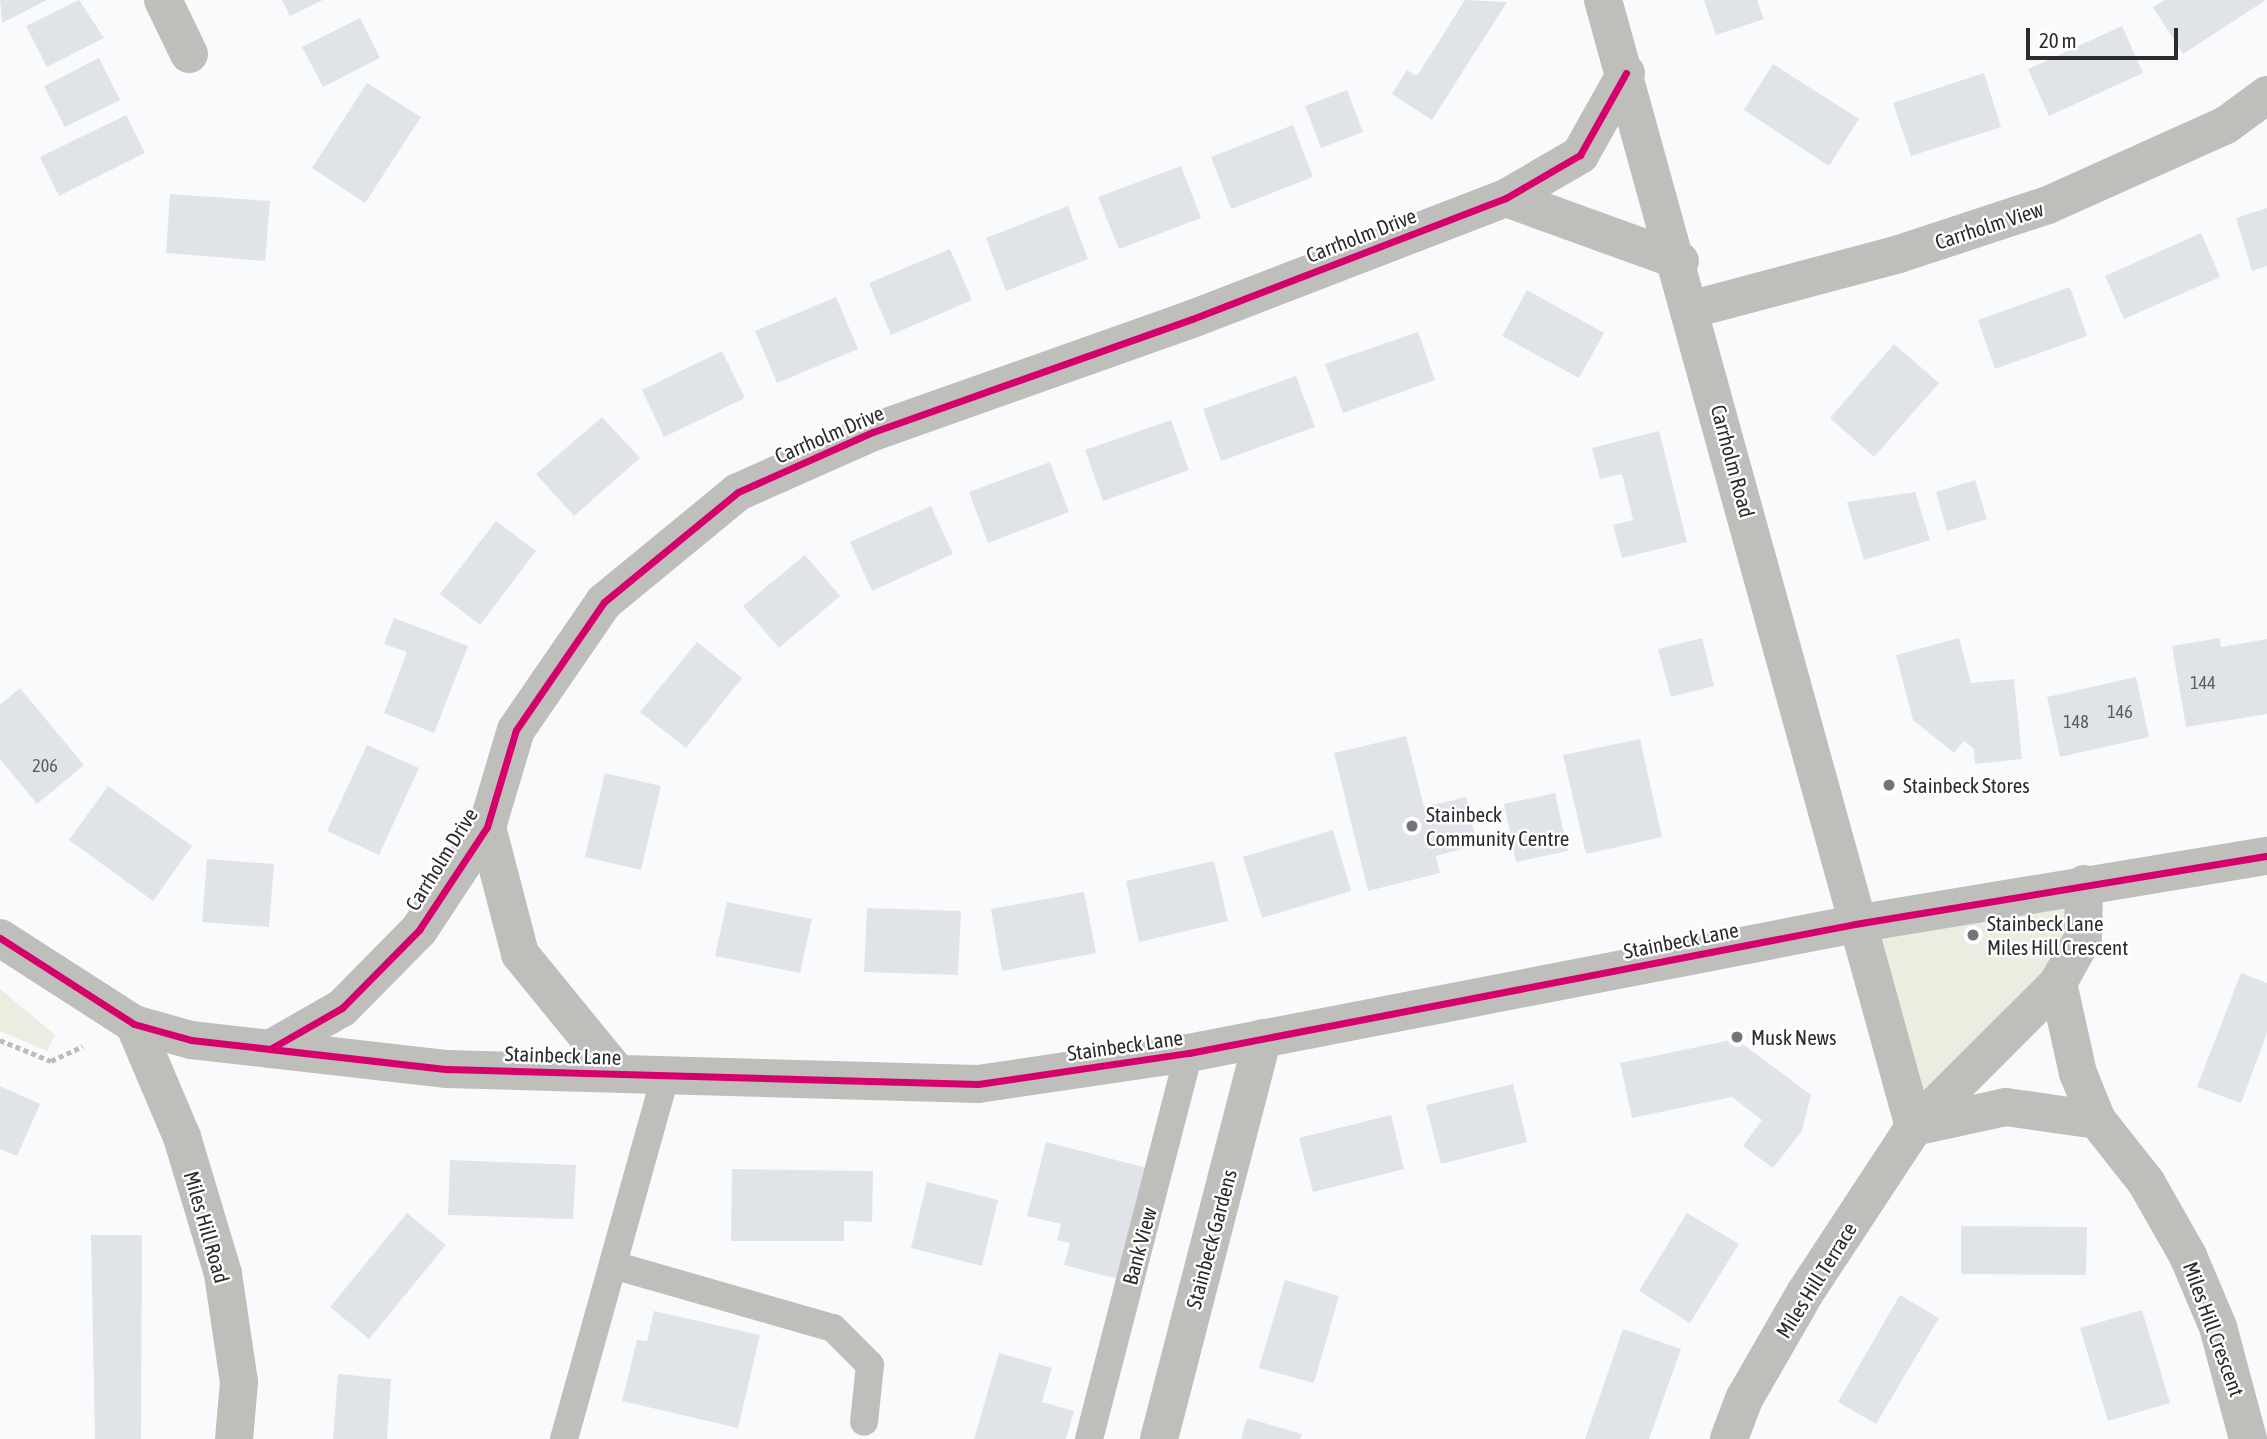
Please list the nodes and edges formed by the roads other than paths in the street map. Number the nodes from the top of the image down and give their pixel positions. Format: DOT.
graph roads {
  1 [pos="163,0"];
  2 [pos="1603,0"];
  3 [pos="189,54"];
  4 [pos="1626,74"];
  5 [pos="2267,95"];
  6 [pos="1506,198"];
  7 [pos="1680,261"];
  8 [pos="1693,309"];
  9 [pos="487,827"];
  10 [pos="2267,856"];
  11 [pos="2084,884"];
  12 [pos="1855,924"];
  13 [pos="0,939"];
  14 [pos="2058,983"];
  15 [pos="134,1024"];
  16 [pos="1263,1038"];
  17 [pos="270,1049"];
  18 [pos="1189,1054"];
  19 [pos="617,1073"];
  20 [pos="665,1077"];
  21 [pos="2097,1120"];
  22 [pos="1914,1127"];
  23 [pos="613,1265"];
  24 [pos="864,1422"];
  25 [pos="2255,1434"];
  26 [pos="234,1439"];
  27 [pos="564,1439"];
  28 [pos="1089,1439"];
  29 [pos="1159,1439"];
  30 [pos="1729,1439"];
  1 -- 3 [label="street"];
  2 -- 4 [label="street, Carrholm Road"];
  4 -- 6 [label="street, Carrholm Drive"];
  4 -- 7 [label="street, Carrholm Road"];
  5 -- 8 [label="street, Carrholm View"];
  6 -- 7 [label="street"];
  6 -- 9 [label="street, Carrholm Drive"];
  7 -- 8 [label="street, Carrholm Road"];
  8 -- 12 [label="street, Carrholm Road"];
  9 -- 17 [label="street, Carrholm Drive"];
  9 -- 19 [label="street, Carrholm Drive"];
  10 -- 11 [label="street, Stainbeck Lane"];
  11 -- 12 [label="street, Stainbeck Lane"];
  11 -- 14 [label="street, Miles Hill Terrace"];
  12 -- 16 [label="street, Stainbeck Lane"];
  12 -- 22 [label="street"];
  13 -- 15 [label="street, Stainbeck Lane"];
  14 -- 21 [label="street, Miles Hill Crescent"];
  14 -- 22 [label="street, Miles Hill Terrace"];
  15 -- 17 [label="street, Stainbeck Lane"];
  15 -- 26 [label="street, Miles Hill Road"];
  16 -- 18 [label="street, Stainbeck Lane"];
  16 -- 29 [label="street, Stainbeck Gardens"];
  17 -- 19 [label="street, Stainbeck Lane"];
  18 -- 20 [label="street, Stainbeck Lane"];
  18 -- 28 [label="lane, Bank View"];
  19 -- 20 [label="street, Stainbeck Lane"];
  20 -- 23 [label="lane"];
  21 -- 22 [label="street"];
  21 -- 25 [label="street, Miles Hill Crescent"];
  22 -- 30 [label="street, Miles Hill Terrace"];
  23 -- 24 [label="lane"];
  23 -- 27 [label="lane"];
}
